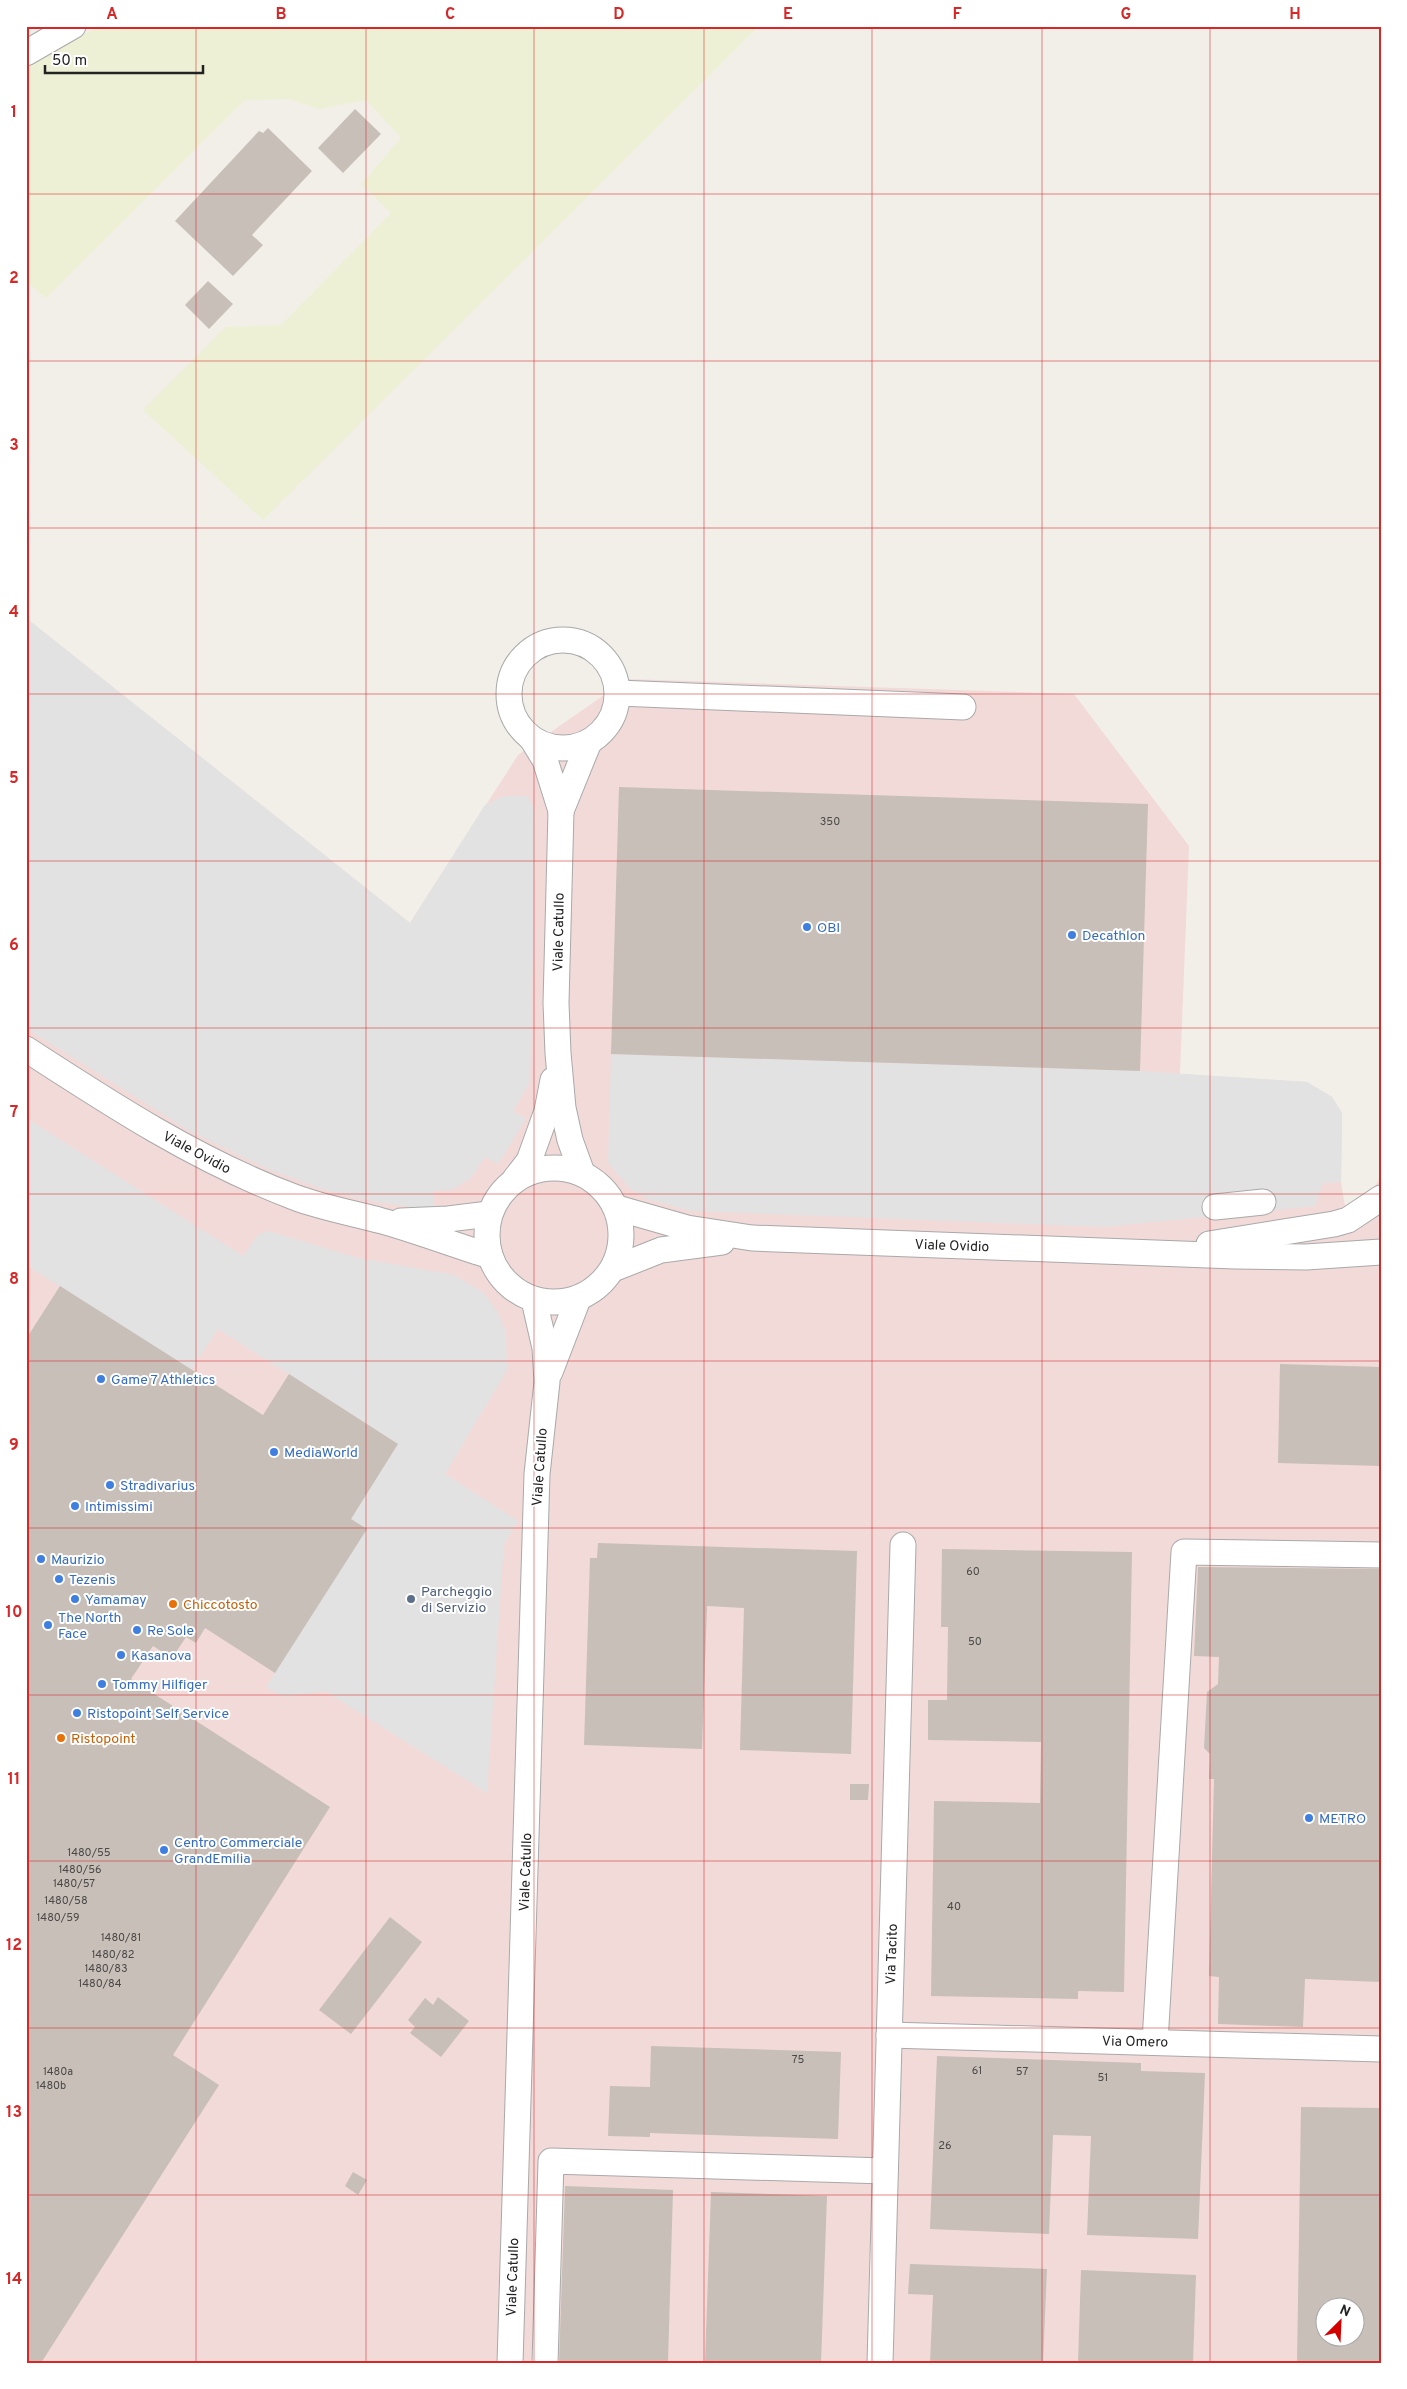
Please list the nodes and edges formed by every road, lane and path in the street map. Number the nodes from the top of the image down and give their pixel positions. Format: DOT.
graph roads {
  1 [pos="73,26"];
  2 [pos="26,53"];
  3 [pos="618,693"];
  4 [pos="963,707"];
  5 [pos="532,738"];
  6 [pos="589,742"];
  7 [pos="561,811"];
  8 [pos="26,1050"];
  9 [pos="558,1053"];
  10 [pos="582,1173"];
  11 [pos="515,1179"];
  12 [pos="1381,1198"];
  13 [pos="1263,1202"];
  14 [pos="1216,1207"];
  15 [pos="616,1208"];
  16 [pos="489,1214"];
  17 [pos="383,1221"];
  18 [pos="752,1238"];
  19 [pos="1152,1252"];
  20 [pos="1381,1252"];
  21 [pos="490,1256"];
  22 [pos="613,1269"];
  23 [pos="578,1298"];
  24 [pos="534,1300"];
  25 [pos="547,1382"];
  26 [pos="903,1545"];
  27 [pos="1381,1555"];
  28 [pos="889,2036"];
  29 [pos="1155,2042"];
  30 [pos="1381,2049"];
  31 [pos="885,2171"];
  32 [pos="510,2363"];
  33 [pos="545,2363"];
  34 [pos="880,2363"];
  1 -- 2 [label="street"];
  3 -- 4 [label="street"];
  3 -- 5 [label="street, Viale Catullo"];
  3 -- 6 [label="street, Viale Catullo"];
  5 -- 6 [label="street, Viale Catullo"];
  5 -- 7 [label="street, Viale Catullo"];
  6 -- 7 [label="street, Viale Catullo"];
  7 -- 9 [label="street, Viale Catullo"];
  8 -- 17 [label="street, Viale Ovidio"];
  9 -- 10 [label="street, Viale Catullo"];
  9 -- 11 [label="street, Viale Catullo"];
  10 -- 11 [label="street"];
  10 -- 15 [label="street"];
  11 -- 16 [label="street"];
  12 -- 19 [label="street, Viale Ovidio"];
  13 -- 14 [label="street"];
  15 -- 18 [label="street, Viale Ovidio"];
  15 -- 22 [label="street"];
  16 -- 17 [label="street, Viale Ovidio"];
  16 -- 21 [label="street"];
  17 -- 21 [label="street, Viale Ovidio"];
  18 -- 19 [label="street, Viale Ovidio"];
  18 -- 22 [label="street, Viale Ovidio"];
  19 -- 20 [label="street, Viale Ovidio"];
  21 -- 24 [label="street"];
  22 -- 23 [label="street"];
  23 -- 24 [label="street"];
  23 -- 25 [label="street, Viale Catullo"];
  24 -- 25 [label="street, Viale Catullo"];
  25 -- 32 [label="street, Viale Catullo"];
  26 -- 28 [label="street, Via Tacito"];
  27 -- 29 [label="street"];
  28 -- 29 [label="street, Via Omero"];
  28 -- 31 [label="street, Via Tacito"];
  29 -- 30 [label="street, Via Omero"];
  31 -- 33 [label="street"];
  31 -- 34 [label="street, Via Tacito"];
}
